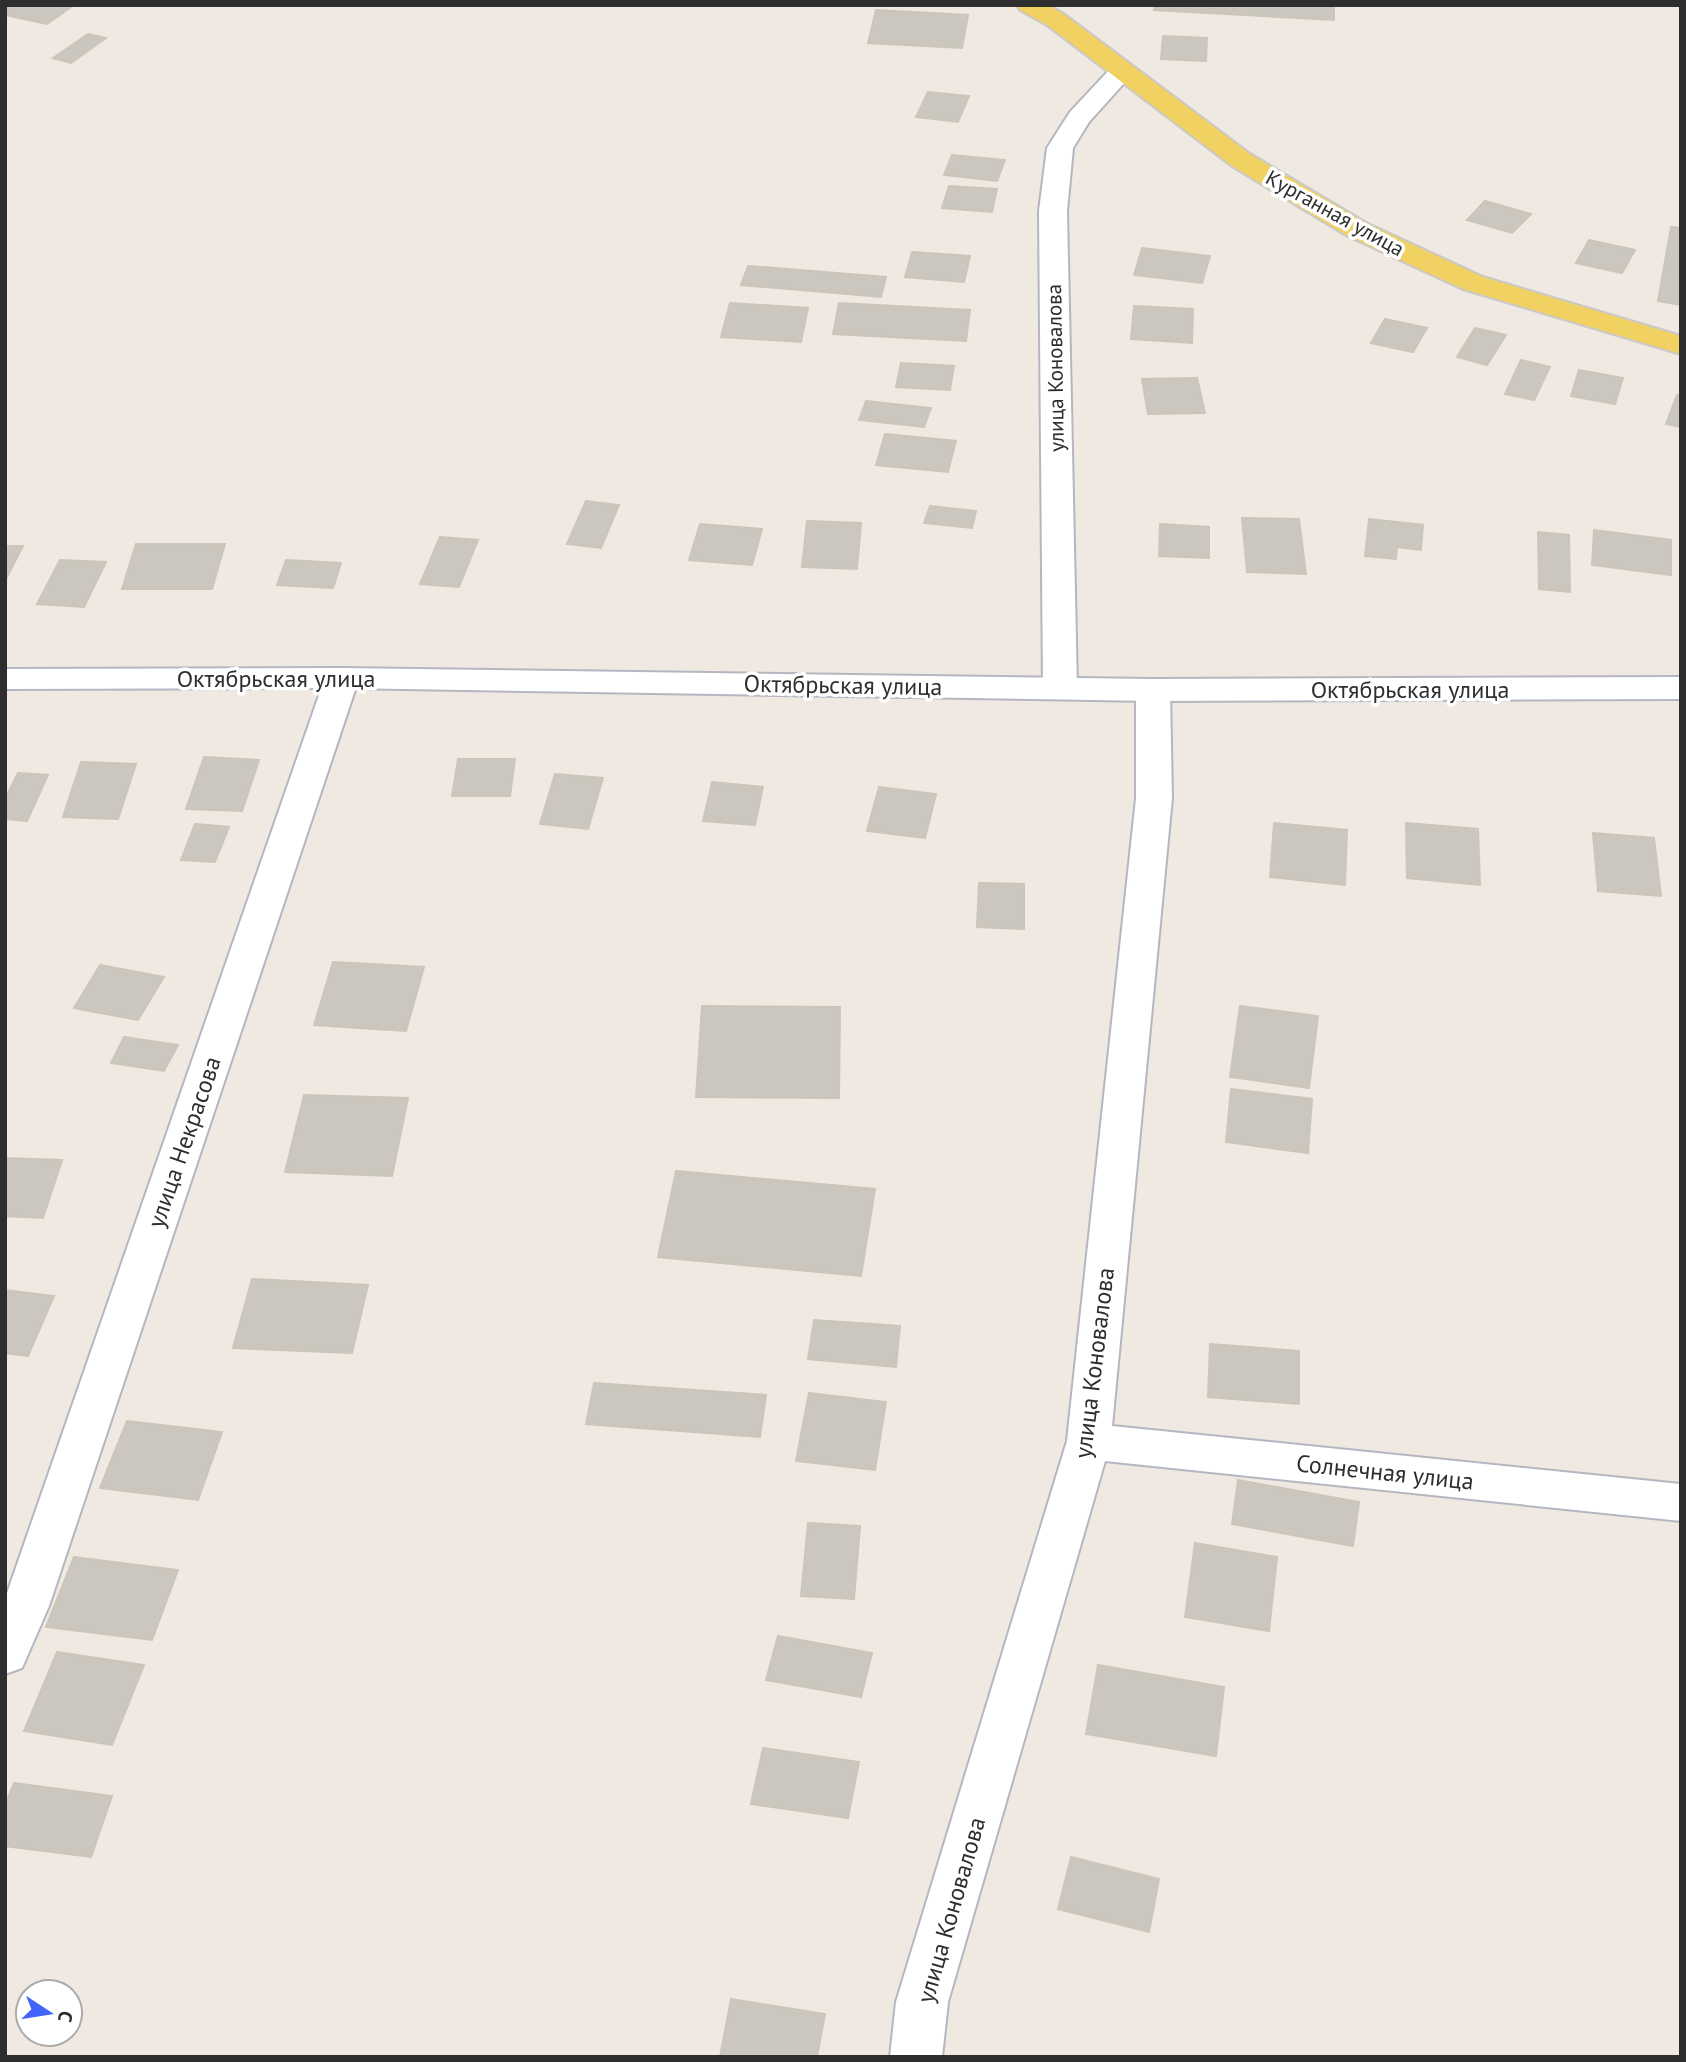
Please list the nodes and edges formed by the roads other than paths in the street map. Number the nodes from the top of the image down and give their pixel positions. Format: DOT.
graph roads {
  1 [pos="1029,5"];
  2 [pos="1058,13"];
  3 [pos="1122,71"];
  4 [pos="1681,345"];
  5 [pos="342,678"];
  6 [pos="5,679"];
  7 [pos="1060,688"];
  8 [pos="1681,688"];
  9 [pos="1153,690"];
  10 [pos="1089,1441"];
  11 [pos="1681,1503"];
  12 [pos="16,1604"];
  13 [pos="5,1654"];
  14 [pos="916,2057"];
  1 -- 2 [label="main road, Курганная улица"];
  2 -- 3 [label="main road, Курганная улица"];
  3 -- 4 [label="main road, Курганная улица"];
  3 -- 7 [label="street, улица Коновалова"];
  5 -- 6 [label="street, Октябрьская улица"];
  5 -- 7 [label="street, Октябрьская улица"];
  5 -- 12 [label="street, улица Некрасова"];
  7 -- 9 [label="street, Октябрьская улица"];
  8 -- 9 [label="street, Октябрьская улица"];
  9 -- 10 [label="street, улица Коновалова"];
  10 -- 11 [label="street, Солнечная улица"];
  10 -- 14 [label="street, улица Коновалова"];
  12 -- 13 [label="street, улица Некрасова"];
}
